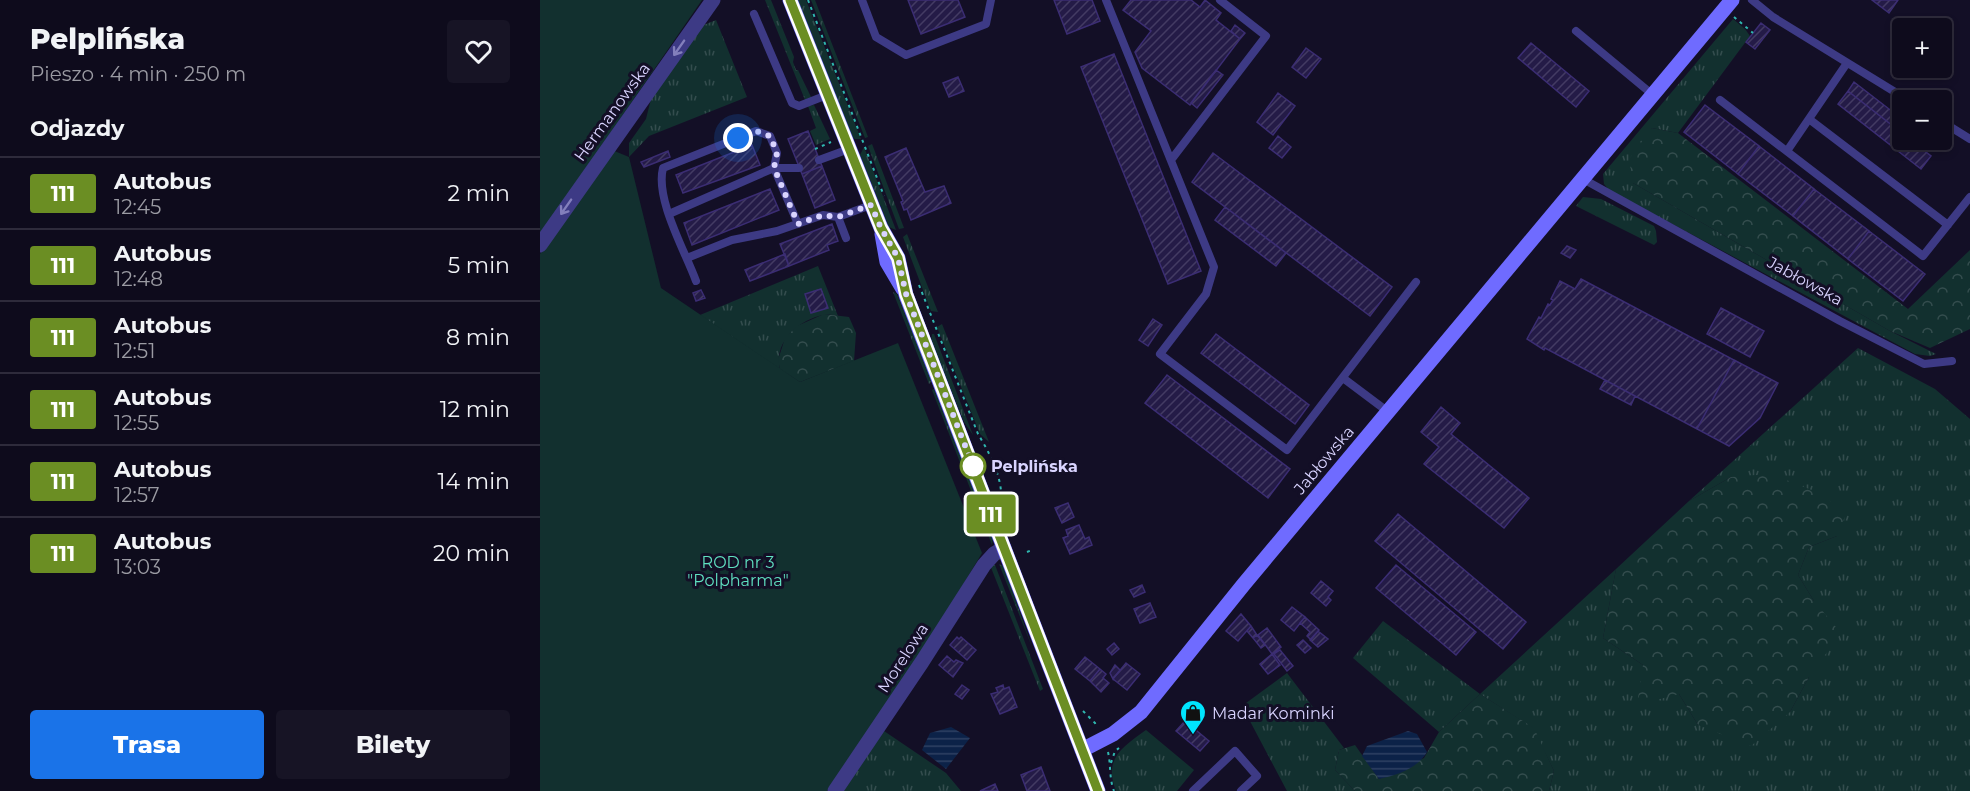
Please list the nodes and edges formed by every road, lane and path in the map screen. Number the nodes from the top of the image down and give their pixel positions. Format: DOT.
graph roads {
  1 [pos="713,0"];
  2 [pos="790,0"];
  3 [pos="808,0"];
  4 [pos="862,0"];
  5 [pos="991,0"];
  6 [pos="1106,0"];
  7 [pos="1220,0"];
  8 [pos="1752,0"];
  9 [pos="1732,8"];
  10 [pos="754,14"];
  11 [pos="1576,31"];
  12 [pos="1753,33"];
  13 [pos="1847,63"];
  14 [pos="1892,90"];
  15 [pos="827,95"];
  16 [pos="1653,95"];
  17 [pos="1720,100"];
  18 [pos="1809,118"];
  19 [pos="1952,128"];
  20 [pos="1970,139"];
  21 [pos="834,141"];
  22 [pos="815,149"];
  23 [pos="849,149"];
  24 [pos="1787,151"];
  25 [pos="819,160"];
  26 [pos="1171,160"];
  27 [pos="774,168"];
  28 [pos="799,168"];
  29 [pos="1583,179"];
  30 [pos="1970,197"];
  31 [pos="888,203"];
  32 [pos="871,205"];
  33 [pos="669,214"];
  34 [pos="838,217"];
  35 [pos="798,224"];
  36 [pos="1948,225"];
  37 [pos="846,238"];
  38 [pos="540,245"];
  39 [pos="687,258"];
  40 [pos="916,276"];
  41 [pos="696,281"];
  42 [pos="1416,282"];
  43 [pos="1952,361"];
  44 [pos="1343,378"];
  45 [pos="1387,411"];
  46 [pos="1001,502"];
  47 [pos="1005,548"];
  48 [pos="1032,550"];
  49 [pos="1028,552"];
  50 [pos="1079,706"];
  51 [pos="1102,740"];
  52 [pos="1082,750"];
  53 [pos="835,791"];
  54 [pos="1098,791"];
  55 [pos="1114,791"];
  56 [pos="1193,791"];
  57 [pos="1241,791"];
  1 -- 38 [label="street, Hermanowska, one-way"];
  2 -- 15 [label="main road"];
  3 -- 31 [label="path"];
  4 -- 5 [label="lane"];
  6 -- 26 [label="lane"];
  7 -- 26 [label="lane"];
  8 -- 13 [label="lane"];
  9 -- 12 [label="path"];
  9 -- 16 [label="main road, Jabłowska"];
  10 -- 15 [label="lane"];
  11 -- 16 [label="lane"];
  13 -- 14 [label="lane"];
  13 -- 18 [label="lane"];
  15 -- 23 [label="main road"];
  16 -- 29 [label="main road, Jabłowska"];
  17 -- 24 [label="lane"];
  18 -- 24 [label="lane"];
  18 -- 36 [label="lane"];
  19 -- 20 [label="lane"];
  21 -- 22 [label="path"];
  23 -- 25 [label="lane"];
  23 -- 32 [label="main road"];
  24 -- 36 [label="lane"];
  26 -- 44 [label="lane"];
  27 -- 28 [label="lane"];
  27 -- 33 [label="lane"];
  27 -- 33 [label="lane"];
  27 -- 35 [label="lane"];
  29 -- 43 [label="lane, Jabłowska"];
  29 -- 45 [label="main road, Jabłowska"];
  30 -- 36 [label="lane"];
  32 -- 34 [label="lane"];
  32 -- 47 [label="main road"];
  33 -- 39 [label="lane"];
  34 -- 35 [label="lane"];
  34 -- 37 [label="lane"];
  35 -- 39 [label="lane"];
  39 -- 41 [label="lane"];
  40 -- 46 [label="path"];
  42 -- 44 [label="lane"];
  44 -- 45 [label="lane"];
  45 -- 51 [label="main road, Jabłowska"];
  47 -- 52 [label="main road"];
  47 -- 53 [label="street, Morelowa"];
  48 -- 49 [label="path"];
  50 -- 51 [label="path"];
  51 -- 52 [label="main road, Jabłowska"];
  51 -- 55 [label="path"];
  52 -- 54 [label="main road"];
  56 -- 57 [label="lane"];
}
